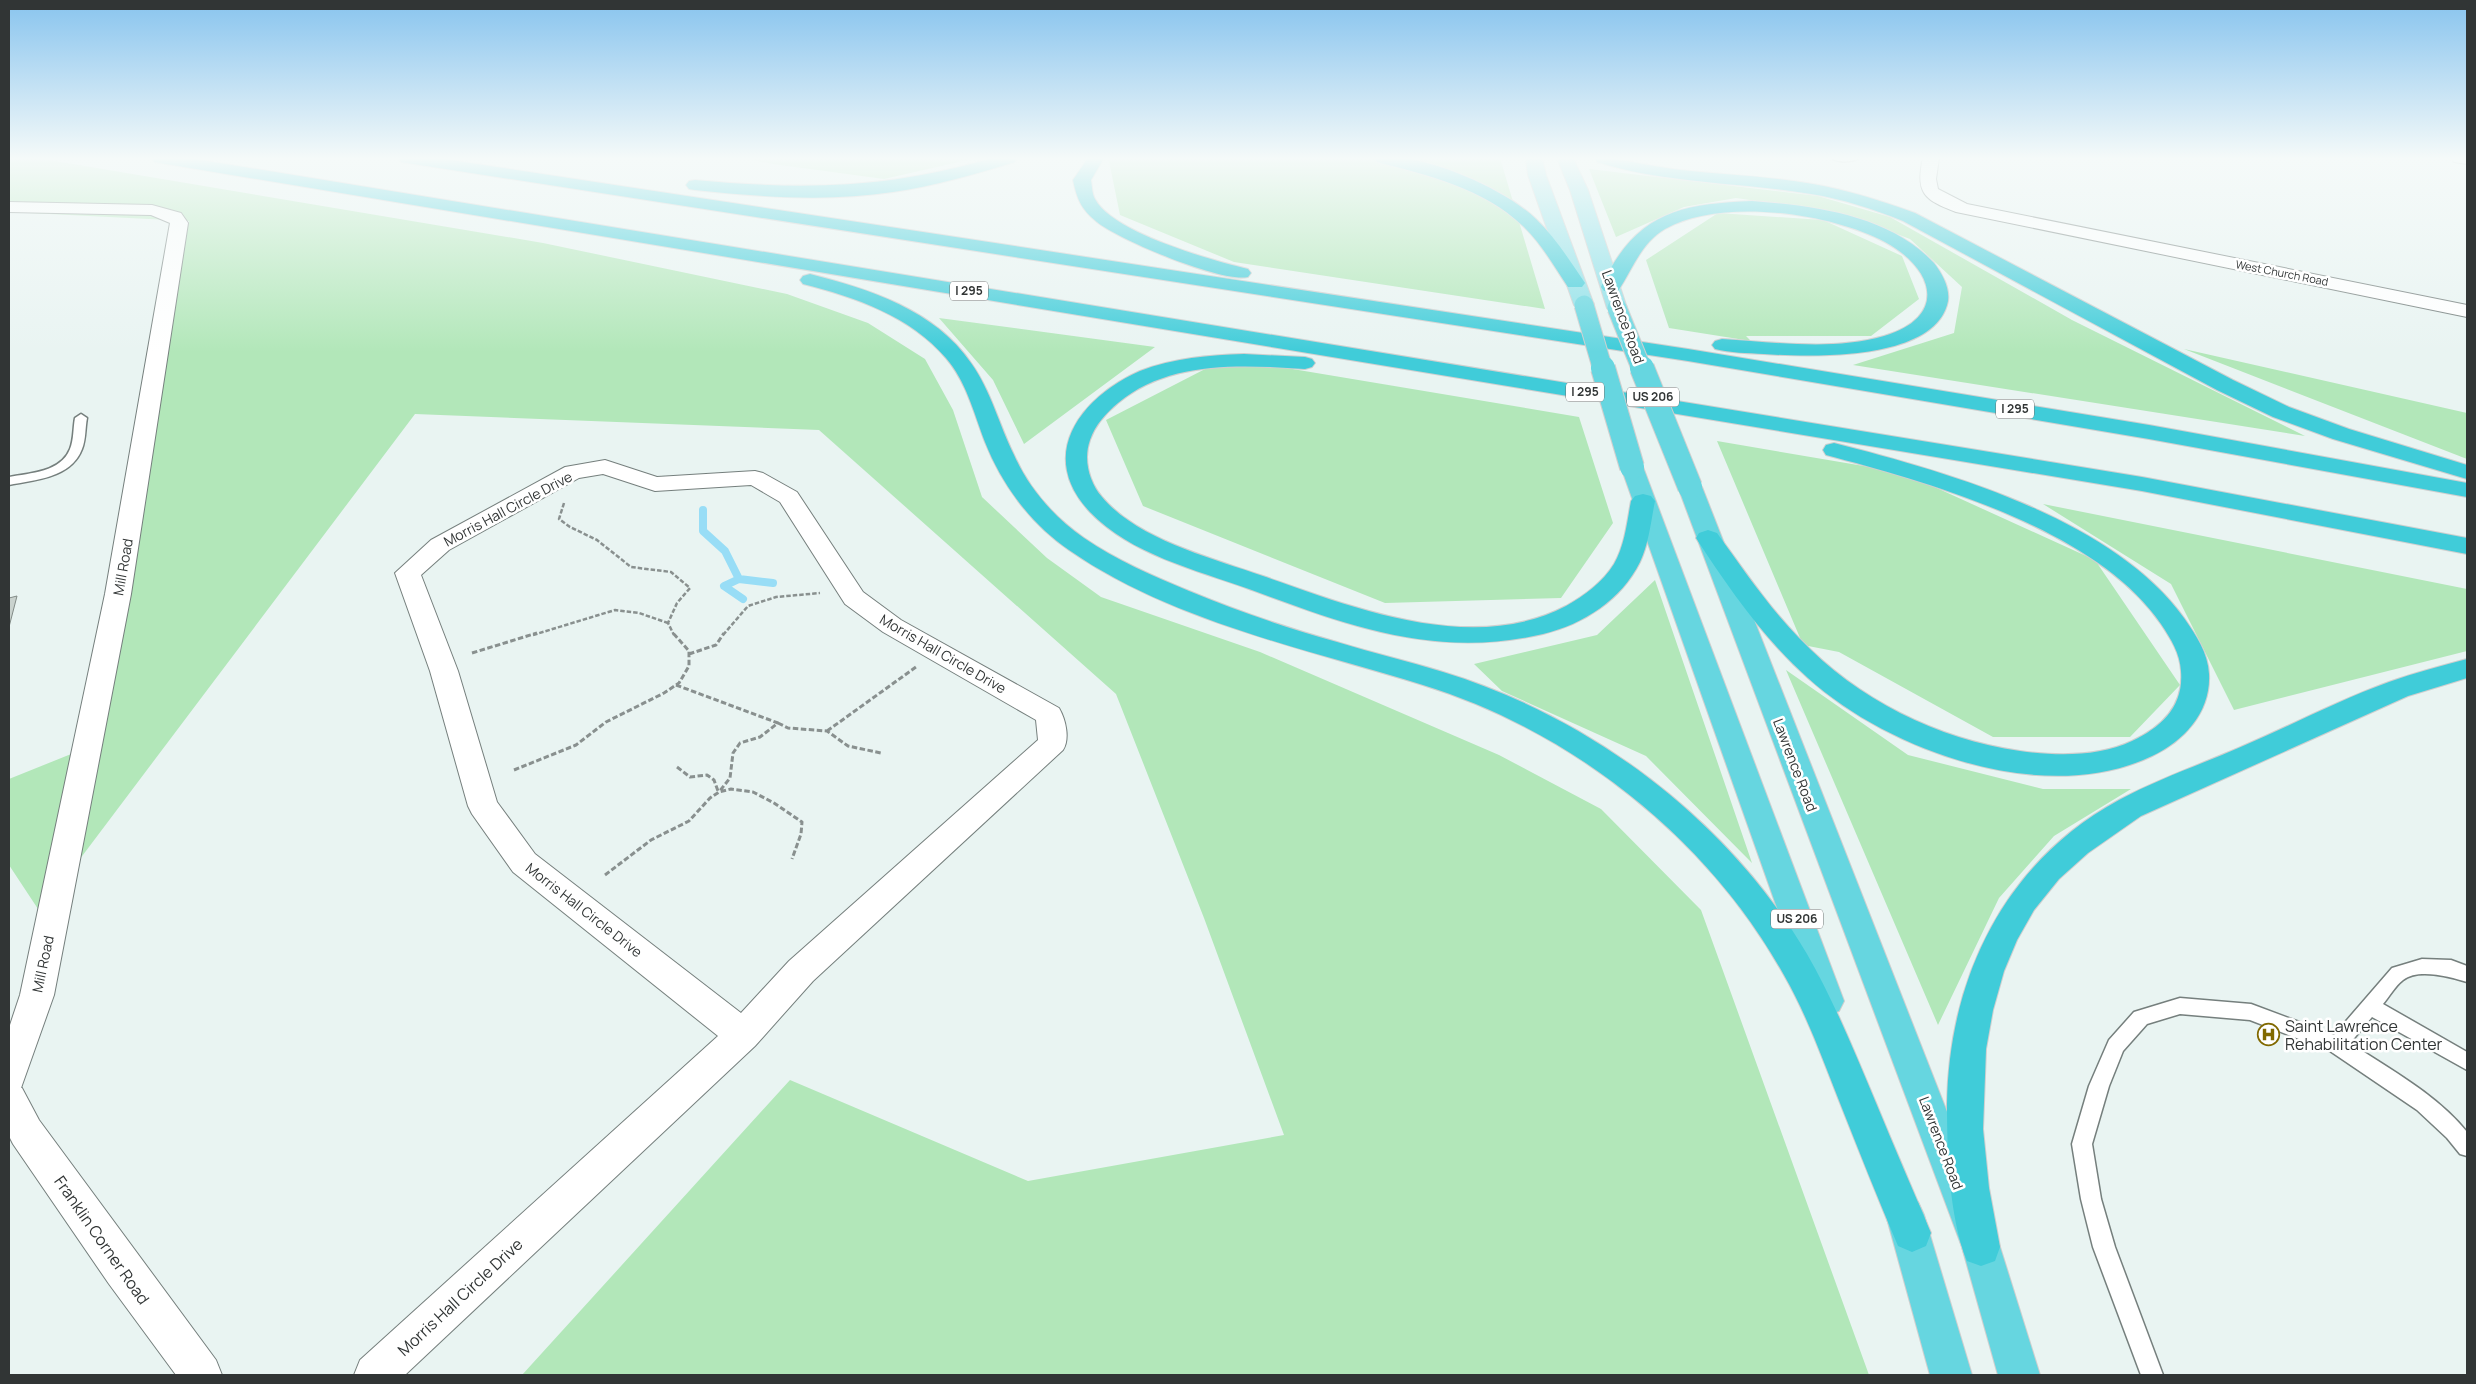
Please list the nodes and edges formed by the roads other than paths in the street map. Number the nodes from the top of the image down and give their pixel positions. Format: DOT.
graph roads {
  1 [pos="179,223"];
  2 [pos="530,223"];
  3 [pos="556,223"];
  4 [pos="825,223"];
  5 [pos="1107,223"];
  6 [pos="1528,223"];
  7 [pos="1554,223"];
  8 [pos="1590,223"];
  9 [pos="1667,223"];
  10 [pos="1850,223"];
  11 [pos="1919,223"];
  12 [pos="2030,223"];
  13 [pos="1575,283"];
  14 [pos="1611,287"];
  15 [pos="1584,305"];
  16 [pos="1617,308"];
  17 [pos="2467,311"];
  18 [pos="1475,323"];
  19 [pos="1562,337"];
  20 [pos="1531,383"];
  21 [pos="1638,401"];
  22 [pos="81,418"];
  23 [pos="2467,472"];
  24 [pos="9,481"];
  25 [pos="2467,490"];
  26 [pos="1644,502"];
  27 [pos="1708,538"];
  28 [pos="2467,546"];
  29 [pos="2467,668"];
  30 [pos="2467,974"];
  31 [pos="2370,1006"];
  32 [pos="743,1035"];
  33 [pos="2337,1045"];
  34 [pos="2467,1062"];
  35 [pos="9,1077"];
  36 [pos="15,1122"];
  37 [pos="2467,1147"];
  38 [pos="1912,1233"];
  39 [pos="1981,1247"];
  40 [pos="201,1375"];
  41 [pos="375,1375"];
  42 [pos="1950,1375"];
  43 [pos="2019,1375"];
  44 [pos="2152,1375"];
  1 -- 35 [label="street, Mill Road"];
  2 -- 38 [label="highway"];
  3 -- 20 [label="highway, I 295"];
  4 -- 18 [label="highway, I 295"];
  5 -- 18 [label="highway"];
  6 -- 13 [label="highway"];
  7 -- 13 [label="main road, US 206"];
  8 -- 14 [label="main road, Lawrence Road / US 206"];
  9 -- 14 [label="highway"];
  10 -- 19 [label="highway"];
  11 -- 23 [label="highway"];
  12 -- 17 [label="street, West Church Road"];
  13 -- 15 [label="main road, US 206"];
  14 -- 16 [label="main road, Lawrence Road / US 206"];
  15 -- 26 [label="highway, US 206, bridge"];
  16 -- 27 [label="highway, Lawrence Road / US 206, bridge"];
  18 -- 19 [label="highway, I 295"];
  19 -- 25 [label="highway, I 295"];
  20 -- 21 [label="highway, I 295"];
  20 -- 26 [label="highway"];
  21 -- 27 [label="highway"];
  21 -- 28 [label="highway, I 295"];
  22 -- 24 [label="lane"];
  26 -- 38 [label="highway, US 206"];
  27 -- 39 [label="highway, Lawrence Road / US 206"];
  29 -- 39 [label="highway"];
  30 -- 31 [label="lane"];
  31 -- 33 [label="lane"];
  31 -- 34 [label="lane"];
  32 -- 32 [label="street, Morris Hall Circle Drive"];
  32 -- 41 [label="street, Morris Hall Circle Drive"];
  33 -- 37 [label="lane"];
  33 -- 44 [label="lane"];
  36 -- 40 [label="street, Franklin Corner Road"];
  38 -- 42 [label="highway, US 206"];
  39 -- 43 [label="highway, Lawrence Road / US 206"];
}
